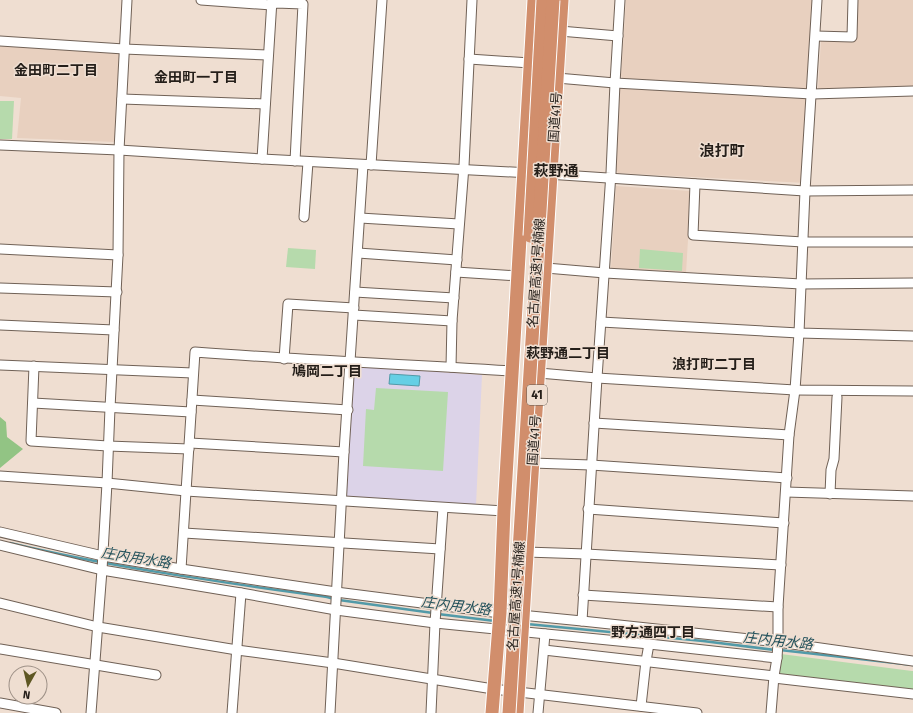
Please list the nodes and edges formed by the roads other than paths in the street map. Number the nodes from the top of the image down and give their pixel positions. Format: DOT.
graph roads {
  1 [pos="127,0"];
  2 [pos="201,0"];
  3 [pos="382,0"];
  4 [pos="472,0"];
  5 [pos="534,0"];
  6 [pos="543,0"];
  7 [pos="553,0"];
  8 [pos="562,0"];
  9 [pos="620,0"];
  10 [pos="817,0"];
  11 [pos="853,0"];
  12 [pos="272,2"];
  13 [pos="560,31"];
  14 [pos="618,36"];
  15 [pos="816,36"];
  16 [pos="0,41"];
  17 [pos="124,49"];
  18 [pos="268,55"];
  19 [pos="469,59"];
  20 [pos="530,63"];
  21 [pos="557,78"];
  22 [pos="615,83"];
  23 [pos="913,90"];
  24 [pos="812,94"];
  25 [pos="122,99"];
  26 [pos="265,104"];
  27 [pos="0,145"];
  28 [pos="119,150"];
  29 [pos="262,159"];
  30 [pos="295,161"];
  31 [pos="308,162"];
  32 [pos="367,165"];
  33 [pos="463,170"];
  34 [pos="524,173"];
  35 [pos="551,175"];
  36 [pos="611,178"];
  37 [pos="695,184"];
  38 [pos="805,190"];
  39 [pos="913,190"];
  40 [pos="304,217"];
  41 [pos="360,218"];
  42 [pos="460,224"];
  43 [pos="803,242"];
  44 [pos="913,242"];
  45 [pos="0,249"];
  46 [pos="358,253"];
  47 [pos="118,255"];
  48 [pos="457,260"];
  49 [pos="546,268"];
  50 [pos="456,272"];
  51 [pos="605,273"];
  52 [pos="518,276"];
  53 [pos="913,283"];
  54 [pos="801,284"];
  55 [pos="0,288"];
  56 [pos="117,292"];
  57 [pos="355,292"];
  58 [pos="454,298"];
  59 [pos="354,312"];
  60 [pos="452,321"];
  61 [pos="601,322"];
  62 [pos="0,325"];
  63 [pos="114,330"];
  64 [pos="799,333"];
  65 [pos="913,336"];
  66 [pos="284,358"];
  67 [pos="351,361"];
  68 [pos="0,364"];
  69 [pos="34,366"];
  70 [pos="451,367"];
  71 [pos="112,370"];
  72 [pos="512,371"];
  73 [pos="193,373"];
  74 [pos="538,373"];
  75 [pos="597,378"];
  76 [pos="794,390"];
  77 [pos="913,391"];
  78 [pos="837,397"];
  79 [pos="192,400"];
  80 [pos="33,403"];
  81 [pos="110,408"];
  82 [pos="348,410"];
  83 [pos="191,412"];
  84 [pos="594,423"];
  85 [pos="789,435"];
  86 [pos="108,446"];
  87 [pos="189,446"];
  88 [pos="344,452"];
  89 [pos="532,463"];
  90 [pos="591,465"];
  91 [pos="0,476"];
  92 [pos="787,478"];
  93 [pos="107,483"];
  94 [pos="186,491"];
  95 [pos="786,492"];
  96 [pos="830,494"];
  97 [pos="913,496"];
  98 [pos="342,501"];
  99 [pos="443,508"];
  100 [pos="588,509"];
  101 [pos="504,512"];
  102 [pos="784,523"];
  103 [pos="0,532"];
  104 [pos="184,533"];
  105 [pos="340,543"];
  106 [pos="0,545"];
  107 [pos="440,550"];
  108 [pos="526,552"];
  109 [pos="586,554"];
  110 [pos="103,563"];
  111 [pos="781,565"];
  112 [pos="181,569"];
  113 [pos="241,593"];
  114 [pos="583,595"];
  115 [pos="336,601"];
  116 [pos="0,603"];
  117 [pos="436,606"];
  118 [pos="778,607"];
  119 [pos="500,613"];
  120 [pos="528,616"];
  121 [pos="435,621"];
  122 [pos="582,621"];
  123 [pos="98,627"];
  124 [pos="498,630"];
  125 [pos="527,632"];
  126 [pos="545,634"];
  127 [pos="649,644"];
  128 [pos="0,649"];
  129 [pos="237,650"];
  130 [pos="544,650"];
  131 [pos="778,650"];
  132 [pos="646,661"];
  133 [pos="913,661"];
  134 [pos="333,663"];
  135 [pos="95,664"];
  136 [pos="156,675"];
  137 [pos="774,677"];
  138 [pos="433,680"];
  139 [pos="493,689"];
  140 [pos="518,692"];
  141 [pos="913,694"];
  142 [pos="540,695"];
  143 [pos="0,703"];
  144 [pos="641,706"];
  145 [pos="56,713"];
  146 [pos="91,713"];
  147 [pos="232,713"];
  148 [pos="330,713"];
  149 [pos="431,713"];
  150 [pos="492,713"];
  151 [pos="502,713"];
  152 [pos="509,713"];
  153 [pos="517,713"];
  154 [pos="538,713"];
  155 [pos="697,713"];
  156 [pos="771,713"];
  1 -- 17 [label="street"];
  2 -- 12 [label="street"];
  3 -- 32 [label="street"];
  4 -- 19 [label="street"];
  5 -- 20 [label="highway, 国道41号 / 41"];
  6 -- 151 [label="highway, 名古屋高速1号楠線, bridge"];
  7 -- 152 [label="highway, 名古屋高速1号楠線, bridge"];
  8 -- 13 [label="highway, 国道41号 / 41"];
  9 -- 14 [label="street"];
  10 -- 15 [label="street"];
  11 -- 15 [label="street"];
  12 -- 18 [label="street"];
  12 -- 30 [label="street"];
  13 -- 14 [label="street"];
  13 -- 21 [label="highway, 国道41号 / 41"];
  14 -- 22 [label="street"];
  15 -- 24 [label="street"];
  16 -- 17 [label="street"];
  17 -- 18 [label="street"];
  17 -- 25 [label="street"];
  18 -- 26 [label="street"];
  19 -- 20 [label="street"];
  19 -- 33 [label="street"];
  20 -- 34 [label="highway, 国道41号 / 41"];
  21 -- 22 [label="street"];
  21 -- 35 [label="highway, 国道41号 / 41"];
  22 -- 24 [label="street"];
  22 -- 36 [label="street"];
  23 -- 24 [label="street"];
  24 -- 38 [label="street"];
  25 -- 26 [label="street"];
  25 -- 28 [label="street"];
  26 -- 29 [label="street"];
  27 -- 28 [label="street"];
  28 -- 29 [label="street"];
  28 -- 47 [label="street"];
  29 -- 30 [label="street"];
  30 -- 31 [label="street"];
  31 -- 32 [label="street"];
  31 -- 40 [label="street"];
  32 -- 33 [label="street"];
  32 -- 41 [label="street"];
  33 -- 34 [label="street"];
  33 -- 42 [label="street"];
  34 -- 35 [label="street"];
  34 -- 52 [label="highway, 国道41号 / 41"];
  35 -- 36 [label="street"];
  35 -- 49 [label="highway, 国道41号 / 41"];
  36 -- 37 [label="street"];
  36 -- 51 [label="street"];
  37 -- 38 [label="street"];
  37 -- 43 [label="street"];
  38 -- 39 [label="street"];
  38 -- 43 [label="street"];
  41 -- 42 [label="street"];
  41 -- 46 [label="street"];
  42 -- 48 [label="street"];
  43 -- 44 [label="street"];
  43 -- 54 [label="street"];
  45 -- 47 [label="street"];
  46 -- 48 [label="street"];
  46 -- 57 [label="street"];
  47 -- 56 [label="street"];
  48 -- 50 [label="street"];
  49 -- 51 [label="street"];
  49 -- 74 [label="highway, 国道41号 / 41"];
  50 -- 52 [label="street"];
  50 -- 58 [label="street"];
  51 -- 54 [label="street"];
  51 -- 61 [label="street"];
  52 -- 72 [label="highway, 国道41号 / 41"];
  53 -- 54 [label="street"];
  54 -- 64 [label="street"];
  55 -- 56 [label="street"];
  56 -- 63 [label="street"];
  57 -- 58 [label="street"];
  57 -- 59 [label="street"];
  58 -- 60 [label="street"];
  59 -- 60 [label="street"];
  59 -- 66 [label="street"];
  59 -- 67 [label="street"];
  60 -- 70 [label="street"];
  61 -- 64 [label="street"];
  61 -- 75 [label="street"];
  62 -- 63 [label="street"];
  63 -- 71 [label="street"];
  64 -- 65 [label="street"];
  64 -- 76 [label="street"];
  66 -- 67 [label="street"];
  66 -- 73 [label="street"];
  67 -- 70 [label="street"];
  67 -- 82 [label="street"];
  68 -- 69 [label="street"];
  69 -- 71 [label="street"];
  69 -- 80 [label="street"];
  70 -- 72 [label="street"];
  71 -- 73 [label="street"];
  71 -- 81 [label="street"];
  72 -- 101 [label="highway, 国道41号 / 41"];
  73 -- 79 [label="street"];
  74 -- 75 [label="street"];
  74 -- 89 [label="highway, 国道41号 / 41"];
  75 -- 76 [label="street"];
  75 -- 84 [label="street"];
  76 -- 77 [label="street"];
  76 -- 85 [label="street"];
  78 -- 96 [label="street"];
  79 -- 82 [label="street"];
  79 -- 83 [label="street"];
  80 -- 81 [label="street"];
  80 -- 86 [label="street"];
  81 -- 83 [label="street"];
  81 -- 86 [label="street"];
  82 -- 88 [label="street"];
  83 -- 87 [label="street"];
  84 -- 85 [label="street"];
  84 -- 90 [label="street"];
  85 -- 92 [label="street"];
  86 -- 87 [label="street"];
  86 -- 93 [label="street"];
  87 -- 88 [label="street"];
  87 -- 94 [label="street"];
  88 -- 98 [label="street"];
  89 -- 90 [label="street"];
  89 -- 108 [label="highway, 国道41号 / 41"];
  90 -- 92 [label="street"];
  90 -- 100 [label="street"];
  91 -- 93 [label="street"];
  92 -- 95 [label="street"];
  93 -- 94 [label="street"];
  93 -- 110 [label="street"];
  94 -- 98 [label="street"];
  94 -- 104 [label="street"];
  95 -- 96 [label="street"];
  95 -- 102 [label="street"];
  96 -- 97 [label="street"];
  98 -- 99 [label="street"];
  98 -- 105 [label="street"];
  99 -- 101 [label="street"];
  99 -- 107 [label="street"];
  100 -- 102 [label="street"];
  100 -- 109 [label="street"];
  101 -- 119 [label="highway, 国道41号 / 41"];
  102 -- 111 [label="street"];
  103 -- 110 [label="street"];
  104 -- 105 [label="street"];
  104 -- 112 [label="street"];
  105 -- 107 [label="street"];
  105 -- 115 [label="street"];
  106 -- 110 [label="street"];
  107 -- 117 [label="street"];
  108 -- 109 [label="street"];
  108 -- 120 [label="highway, 国道41号 / 41"];
  109 -- 111 [label="street"];
  109 -- 114 [label="street"];
  110 -- 112 [label="street"];
  110 -- 113 [label="street"];
  110 -- 123 [label="street"];
  111 -- 118 [label="street"];
  112 -- 115 [label="street"];
  113 -- 115 [label="street"];
  113 -- 129 [label="street"];
  114 -- 118 [label="street"];
  114 -- 122 [label="street"];
  115 -- 117 [label="street"];
  115 -- 121 [label="street"];
  115 -- 134 [label="street"];
  116 -- 123 [label="street"];
  117 -- 119 [label="street"];
  117 -- 121 [label="street"];
  118 -- 131 [label="street"];
  119 -- 120 [label="street"];
  119 -- 124 [label="highway, 国道41号 / 41"];
  120 -- 122 [label="street"];
  120 -- 125 [label="highway, 国道41号 / 41"];
  121 -- 124 [label="street"];
  121 -- 138 [label="street"];
  122 -- 131 [label="street"];
  123 -- 129 [label="street"];
  123 -- 135 [label="street"];
  124 -- 125 [label="street"];
  124 -- 139 [label="highway, 国道41号 / 41"];
  125 -- 126 [label="street"];
  125 -- 140 [label="highway, 国道41号 / 41"];
  126 -- 127 [label="street"];
  126 -- 130 [label="street"];
  127 -- 131 [label="street"];
  127 -- 132 [label="street"];
  128 -- 135 [label="street"];
  129 -- 134 [label="street"];
  129 -- 147 [label="street"];
  130 -- 132 [label="street"];
  130 -- 142 [label="street"];
  131 -- 133 [label="street"];
  131 -- 137 [label="street"];
  132 -- 137 [label="street"];
  132 -- 144 [label="street"];
  134 -- 138 [label="street"];
  134 -- 148 [label="street"];
  135 -- 136 [label="street"];
  135 -- 146 [label="street"];
  137 -- 141 [label="street"];
  137 -- 156 [label="street"];
  138 -- 139 [label="street"];
  138 -- 149 [label="street"];
  139 -- 140 [label="street"];
  139 -- 150 [label="highway, 国道41号 / 41"];
  140 -- 142 [label="street"];
  140 -- 153 [label="highway, 国道41号 / 41"];
  142 -- 144 [label="street"];
  142 -- 154 [label="street"];
  143 -- 145 [label="street"];
  144 -- 155 [label="street"];
}
